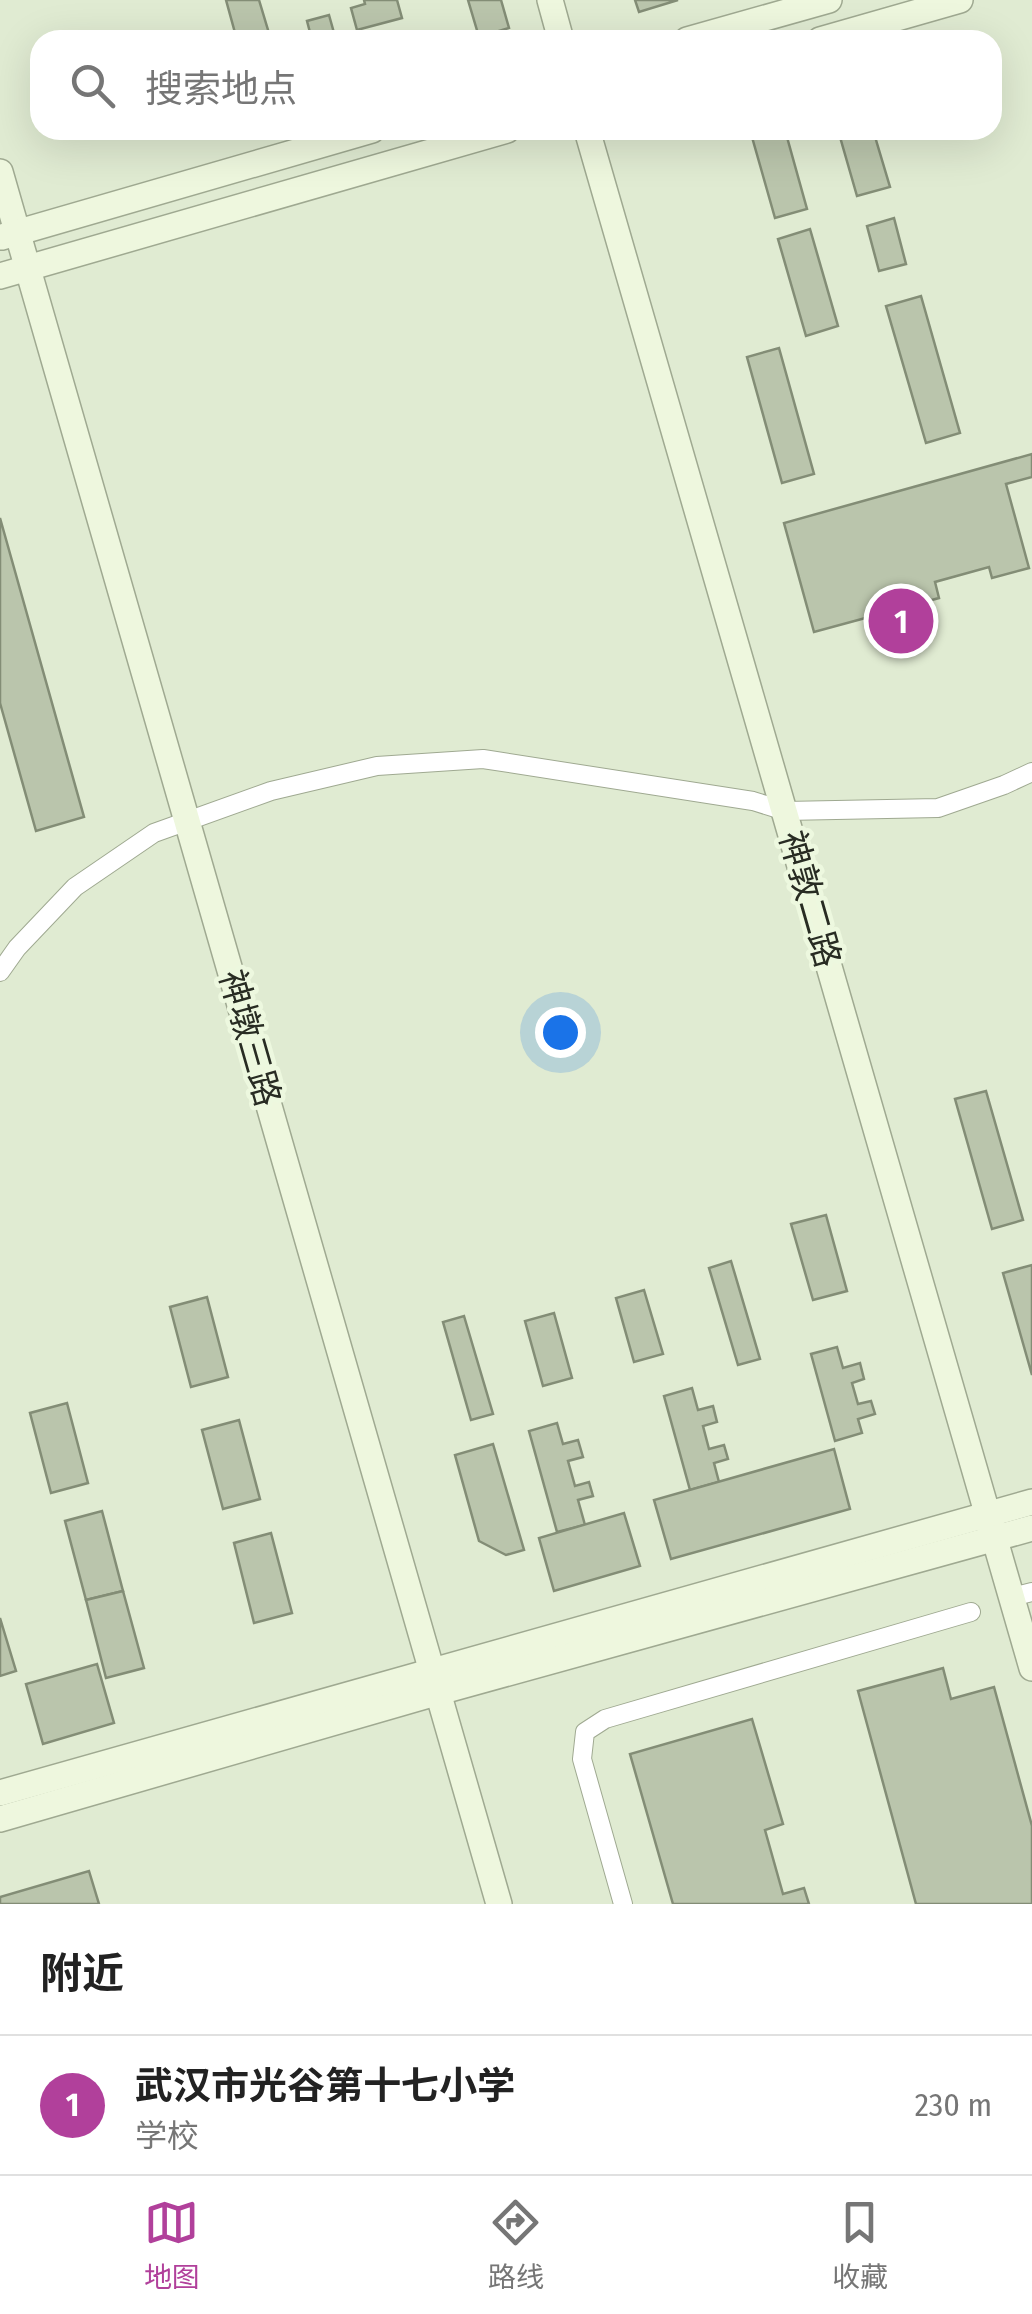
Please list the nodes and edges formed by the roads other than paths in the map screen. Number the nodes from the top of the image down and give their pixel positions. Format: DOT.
graph roads {
  1 [pos="550,0"];
  2 [pos="829,0"];
  3 [pos="960,0"];
  4 [pos="558,30"];
  5 [pos="722,30"];
  6 [pos="855,30"];
  7 [pos="337,140"];
  8 [pos="471,140"];
  9 [pos="590,140"];
  10 [pos="0,172"];
  11 [pos="8,235"];
  12 [pos="28,268"];
  13 [pos="0,276"];
  14 [pos="1032,772"];
  15 [pos="785,811"];
  16 [pos="188,820"];
  17 [pos="0,972"];
  18 [pos="1032,1502"];
  19 [pos="992,1526"];
  20 [pos="1032,1528"];
  21 [pos="1022,1594"];
  22 [pos="970,1612"];
  23 [pos="1032,1668"];
  24 [pos="436,1680"];
  25 [pos="0,1794"];
  26 [pos="0,1819"];
  27 [pos="499,1904"];
  28 [pos="623,1904"];
  1 -- 4 [label="street"];
  2 -- 5 [label="street"];
  3 -- 6 [label="street"];
  7 -- 11 [label="street"];
  8 -- 12 [label="street"];
  9 -- 15 [label="street, 神敦二路"];
  10 -- 11 [label="street, 神墩三路"];
  11 -- 12 [label="street, 神墩三路"];
  12 -- 13 [label="street"];
  12 -- 16 [label="street, 神墩三路"];
  14 -- 15 [label="street"];
  15 -- 16 [label="street"];
  15 -- 19 [label="street, 神敦二路"];
  16 -- 17 [label="street"];
  16 -- 24 [label="street, 神墩三路"];
  18 -- 19 [label="street"];
  19 -- 20 [label="street"];
  19 -- 21 [label="street, 神敦二路"];
  19 -- 24 [label="street"];
  21 -- 23 [label="street, 神敦二路"];
  22 -- 28 [label="street"];
  24 -- 25 [label="street"];
  24 -- 26 [label="street"];
  24 -- 27 [label="street, 神墩三路"];
}
